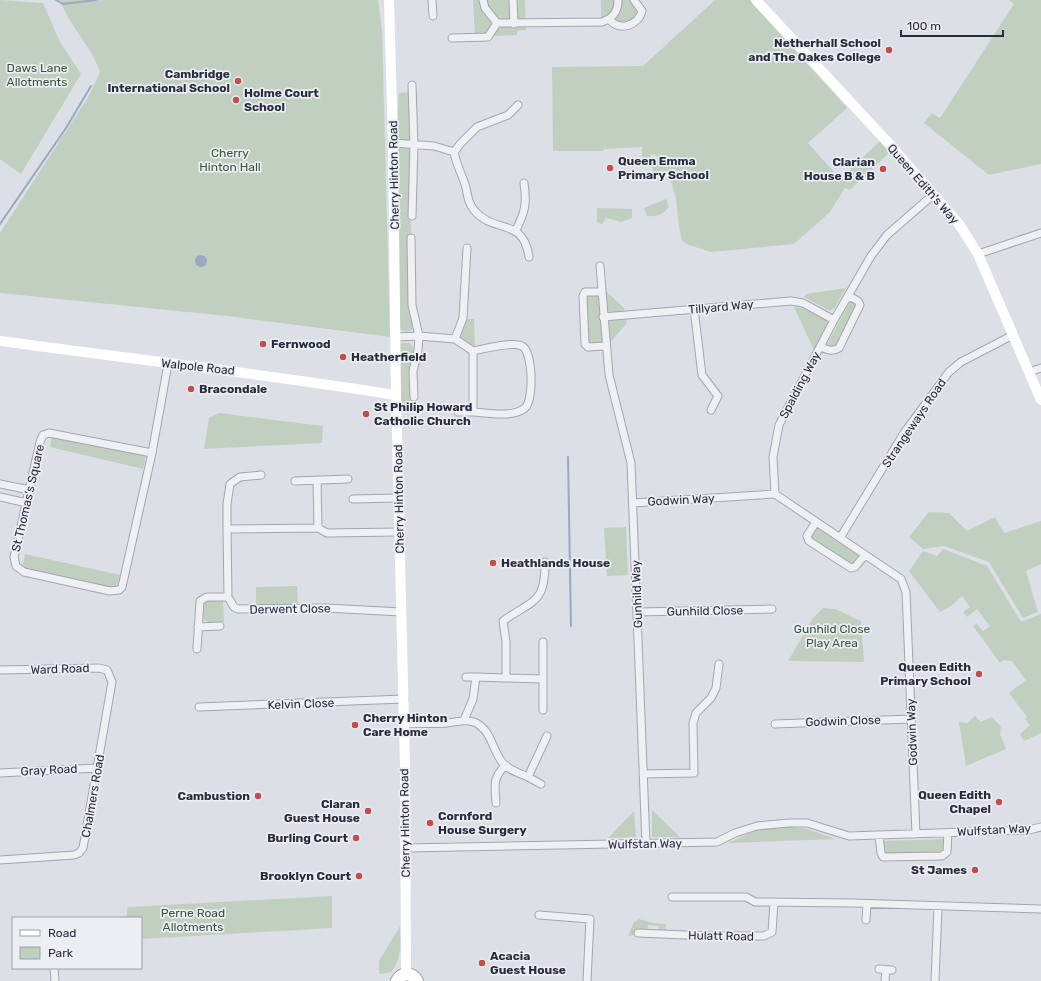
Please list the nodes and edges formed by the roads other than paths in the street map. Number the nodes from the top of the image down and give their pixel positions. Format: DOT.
graph roads {
  1 [pos="389,0"];
  2 [pos="432,0"];
  3 [pos="482,0"];
  4 [pos="513,0"];
  5 [pos="618,0"];
  6 [pos="634,0"];
  7 [pos="756,0"];
  8 [pos="433,16"];
  9 [pos="609,19"];
  10 [pos="497,23"];
  11 [pos="514,24"];
  12 [pos="452,38"];
  13 [pos="412,85"];
  14 [pos="518,105"];
  15 [pos="394,143"];
  16 [pos="414,145"];
  17 [pos="454,152"];
  18 [pos="524,183"];
  19 [pos="934,194"];
  20 [pos="412,216"];
  21 [pos="516,230"];
  22 [pos="1041,233"];
  23 [pos="411,238"];
  24 [pos="467,248"];
  25 [pos="978,254"];
  26 [pos="529,257"];
  27 [pos="600,266"];
  28 [pos="602,292"];
  29 [pos="849,296"];
  30 [pos="694,309"];
  31 [pos="604,317"];
  32 [pos="834,320"];
  33 [pos="1013,335"];
  34 [pos="419,336"];
  35 [pos="397,337"];
  36 [pos="455,339"];
  37 [pos="0,341"];
  38 [pos="606,346"];
  39 [pos="820,347"];
  40 [pos="473,351"];
  41 [pos="168,364"];
  42 [pos="1041,368"];
  43 [pos="1029,372"];
  44 [pos="396,395"];
  45 [pos="414,397"];
  46 [pos="1041,400"];
  47 [pos="711,410"];
  48 [pos="458,412"];
  49 [pos="473,412"];
  50 [pos="152,452"];
  51 [pos="262,475"];
  52 [pos="348,479"];
  53 [pos="318,480"];
  54 [pos="295,481"];
  55 [pos="0,484"];
  56 [pos="30,490"];
  57 [pos="775,494"];
  58 [pos="0,497"];
  59 [pos="398,498"];
  60 [pos="353,499"];
  61 [pos="27,503"];
  62 [pos="633,503"];
  63 [pos="816,522"];
  64 [pos="318,528"];
  65 [pos="228,530"];
  66 [pos="399,532"];
  67 [pos="840,538"];
  68 [pos="865,554"];
  69 [pos="545,562"];
  70 [pos="228,597"];
  71 [pos="772,609"];
  72 [pos="402,612"];
  73 [pos="638,612"];
  74 [pos="220,626"];
  75 [pos="198,627"];
  76 [pos="543,642"];
  77 [pos="197,649"];
  78 [pos="719,664"];
  79 [pos="0,670"];
  80 [pos="466,677"];
  81 [pos="476,677"];
  82 [pos="506,678"];
  83 [pos="543,679"];
  84 [pos="112,682"];
  85 [pos="404,699"];
  86 [pos="199,707"];
  87 [pos="544,710"];
  88 [pos="911,719"];
  89 [pos="464,720"];
  90 [pos="404,724"];
  91 [pos="775,724"];
  92 [pos="547,736"];
  93 [pos="506,765"];
  94 [pos="98,768"];
  95 [pos="0,773"];
  96 [pos="643,774"];
  97 [pos="528,777"];
  98 [pos="541,784"];
  99 [pos="496,803"];
  100 [pos="1041,827"];
  101 [pos="948,833"];
  102 [pos="916,834"];
  103 [pos="879,835"];
  104 [pos="646,844"];
  105 [pos="406,848"];
  106 [pos="0,860"];
  107 [pos="672,896"];
  108 [pos="774,902"];
  109 [pos="867,904"];
  110 [pos="938,907"];
  111 [pos="1041,909"];
  112 [pos="539,915"];
  113 [pos="866,920"];
  114 [pos="638,933"];
  115 [pos="54,969"];
  116 [pos="885,970"];
  117 [pos="402,977"];
  118 [pos="55,981"];
  119 [pos="417,981"];
  120 [pos="587,981"];
  121 [pos="885,981"];
  122 [pos="935,981"];
  1 -- 15 [label="street, Cherry Hinton Road"];
  2 -- 8 [label="street"];
  3 -- 10 [label="street"];
  4 -- 11 [label="street"];
  5 -- 9 [label="street"];
  6 -- 9 [label="street"];
  7 -- 19 [label="street, Queen Edith's Way"];
  9 -- 11 [label="street"];
  10 -- 11 [label="street"];
  10 -- 12 [label="street"];
  13 -- 16 [label="street"];
  14 -- 17 [label="street"];
  15 -- 16 [label="street"];
  15 -- 35 [label="street, Cherry Hinton Road"];
  16 -- 17 [label="street"];
  16 -- 20 [label="street"];
  17 -- 21 [label="street"];
  18 -- 21 [label="street"];
  19 -- 25 [label="street, Queen Edith's Way"];
  19 -- 29 [label="street, Spalding Way"];
  21 -- 26 [label="street"];
  22 -- 25 [label="street"];
  23 -- 34 [label="street, Cherry Hinton Road"];
  24 -- 36 [label="street"];
  25 -- 33 [label="street, Queen Edith's Way"];
  27 -- 28 [label="street, Gunhild Way"];
  28 -- 31 [label="street, Gunhild Way"];
  28 -- 38 [label="street"];
  29 -- 32 [label="street, Spalding Way"];
  29 -- 39 [label="street, Spalding Way"];
  30 -- 31 [label="street, Tillyard Way"];
  30 -- 32 [label="street, Tillyard Way"];
  30 -- 47 [label="street"];
  31 -- 38 [label="street, Gunhild Way"];
  32 -- 39 [label="street, Spalding Way"];
  33 -- 43 [label="street, Queen Edith's Way"];
  33 -- 67 [label="street, Strangeways Road"];
  34 -- 35 [label="street"];
  34 -- 36 [label="street"];
  34 -- 45 [label="street, Cherry Hinton Road"];
  35 -- 44 [label="street, Cherry Hinton Road"];
  36 -- 40 [label="street"];
  37 -- 41 [label="street, Walpole Road"];
  38 -- 62 [label="street, Gunhild Way"];
  39 -- 57 [label="street, Spalding Way"];
  40 -- 49 [label="street"];
  40 -- 49 [label="street"];
  41 -- 44 [label="street, Walpole Road"];
  41 -- 50 [label="street, St Thomas's Square"];
  42 -- 43 [label="street"];
  43 -- 46 [label="street, Queen Edith's Way"];
  44 -- 59 [label="street, Cherry Hinton Road"];
  48 -- 49 [label="street"];
  50 -- 56 [label="street, St Thomas's Square"];
  50 -- 61 [label="street, St Thomas's Square"];
  51 -- 65 [label="street"];
  52 -- 53 [label="street"];
  53 -- 54 [label="street"];
  53 -- 64 [label="street"];
  55 -- 56 [label="street"];
  56 -- 61 [label="street, St Thomas's Square"];
  57 -- 62 [label="street, Godwin Way"];
  57 -- 63 [label="street, Godwin Way"];
  58 -- 61 [label="street"];
  59 -- 60 [label="street"];
  59 -- 66 [label="street, Cherry Hinton Road"];
  62 -- 73 [label="street, Gunhild Way"];
  63 -- 67 [label="street, Godwin Way"];
  63 -- 68 [label="street"];
  64 -- 65 [label="street"];
  64 -- 66 [label="street"];
  65 -- 70 [label="street"];
  66 -- 72 [label="street, Cherry Hinton Road"];
  67 -- 68 [label="street, Godwin Way"];
  68 -- 88 [label="street, Godwin Way"];
  69 -- 82 [label="street"];
  70 -- 72 [label="street, Derwent Close"];
  70 -- 75 [label="street"];
  71 -- 73 [label="street, Gunhild Close"];
  72 -- 85 [label="street, Cherry Hinton Road"];
  73 -- 96 [label="street, Gunhild Way"];
  74 -- 75 [label="street"];
  75 -- 77 [label="street"];
  76 -- 83 [label="street"];
  78 -- 96 [label="street"];
  79 -- 84 [label="street, Ward Road"];
  80 -- 81 [label="street"];
  81 -- 82 [label="street"];
  81 -- 89 [label="street"];
  82 -- 83 [label="street"];
  83 -- 87 [label="street"];
  84 -- 94 [label="street, Chalmers Road"];
  85 -- 86 [label="street, Kelvin Close"];
  85 -- 90 [label="street, Cherry Hinton Road"];
  88 -- 91 [label="street, Godwin Close"];
  88 -- 102 [label="street, Godwin Way"];
  89 -- 90 [label="street"];
  89 -- 93 [label="street"];
  90 -- 105 [label="street, Cherry Hinton Road"];
  92 -- 97 [label="street"];
  93 -- 97 [label="street"];
  93 -- 99 [label="street"];
  94 -- 95 [label="street, Gray Road"];
  94 -- 106 [label="street, Chalmers Road"];
  96 -- 104 [label="street, Gunhild Way"];
  97 -- 98 [label="street"];
  100 -- 101 [label="street, Wulfstan Way"];
  101 -- 102 [label="street, Wulfstan Way"];
  101 -- 103 [label="street, Wulfstan Way"];
  102 -- 103 [label="street, Wulfstan Way"];
  103 -- 104 [label="street, Wulfstan Way"];
  104 -- 105 [label="street, Wulfstan Way"];
  105 -- 117 [label="street, Cherry Hinton Road"];
  107 -- 108 [label="street"];
  108 -- 109 [label="street"];
  108 -- 114 [label="street, Hulatt Road"];
  109 -- 110 [label="street"];
  109 -- 113 [label="street"];
  110 -- 111 [label="street"];
  110 -- 122 [label="street"];
  112 -- 120 [label="street"];
  115 -- 118 [label="street"];
  116 -- 121 [label="street"];
  117 -- 119 [label="main road"];
}
